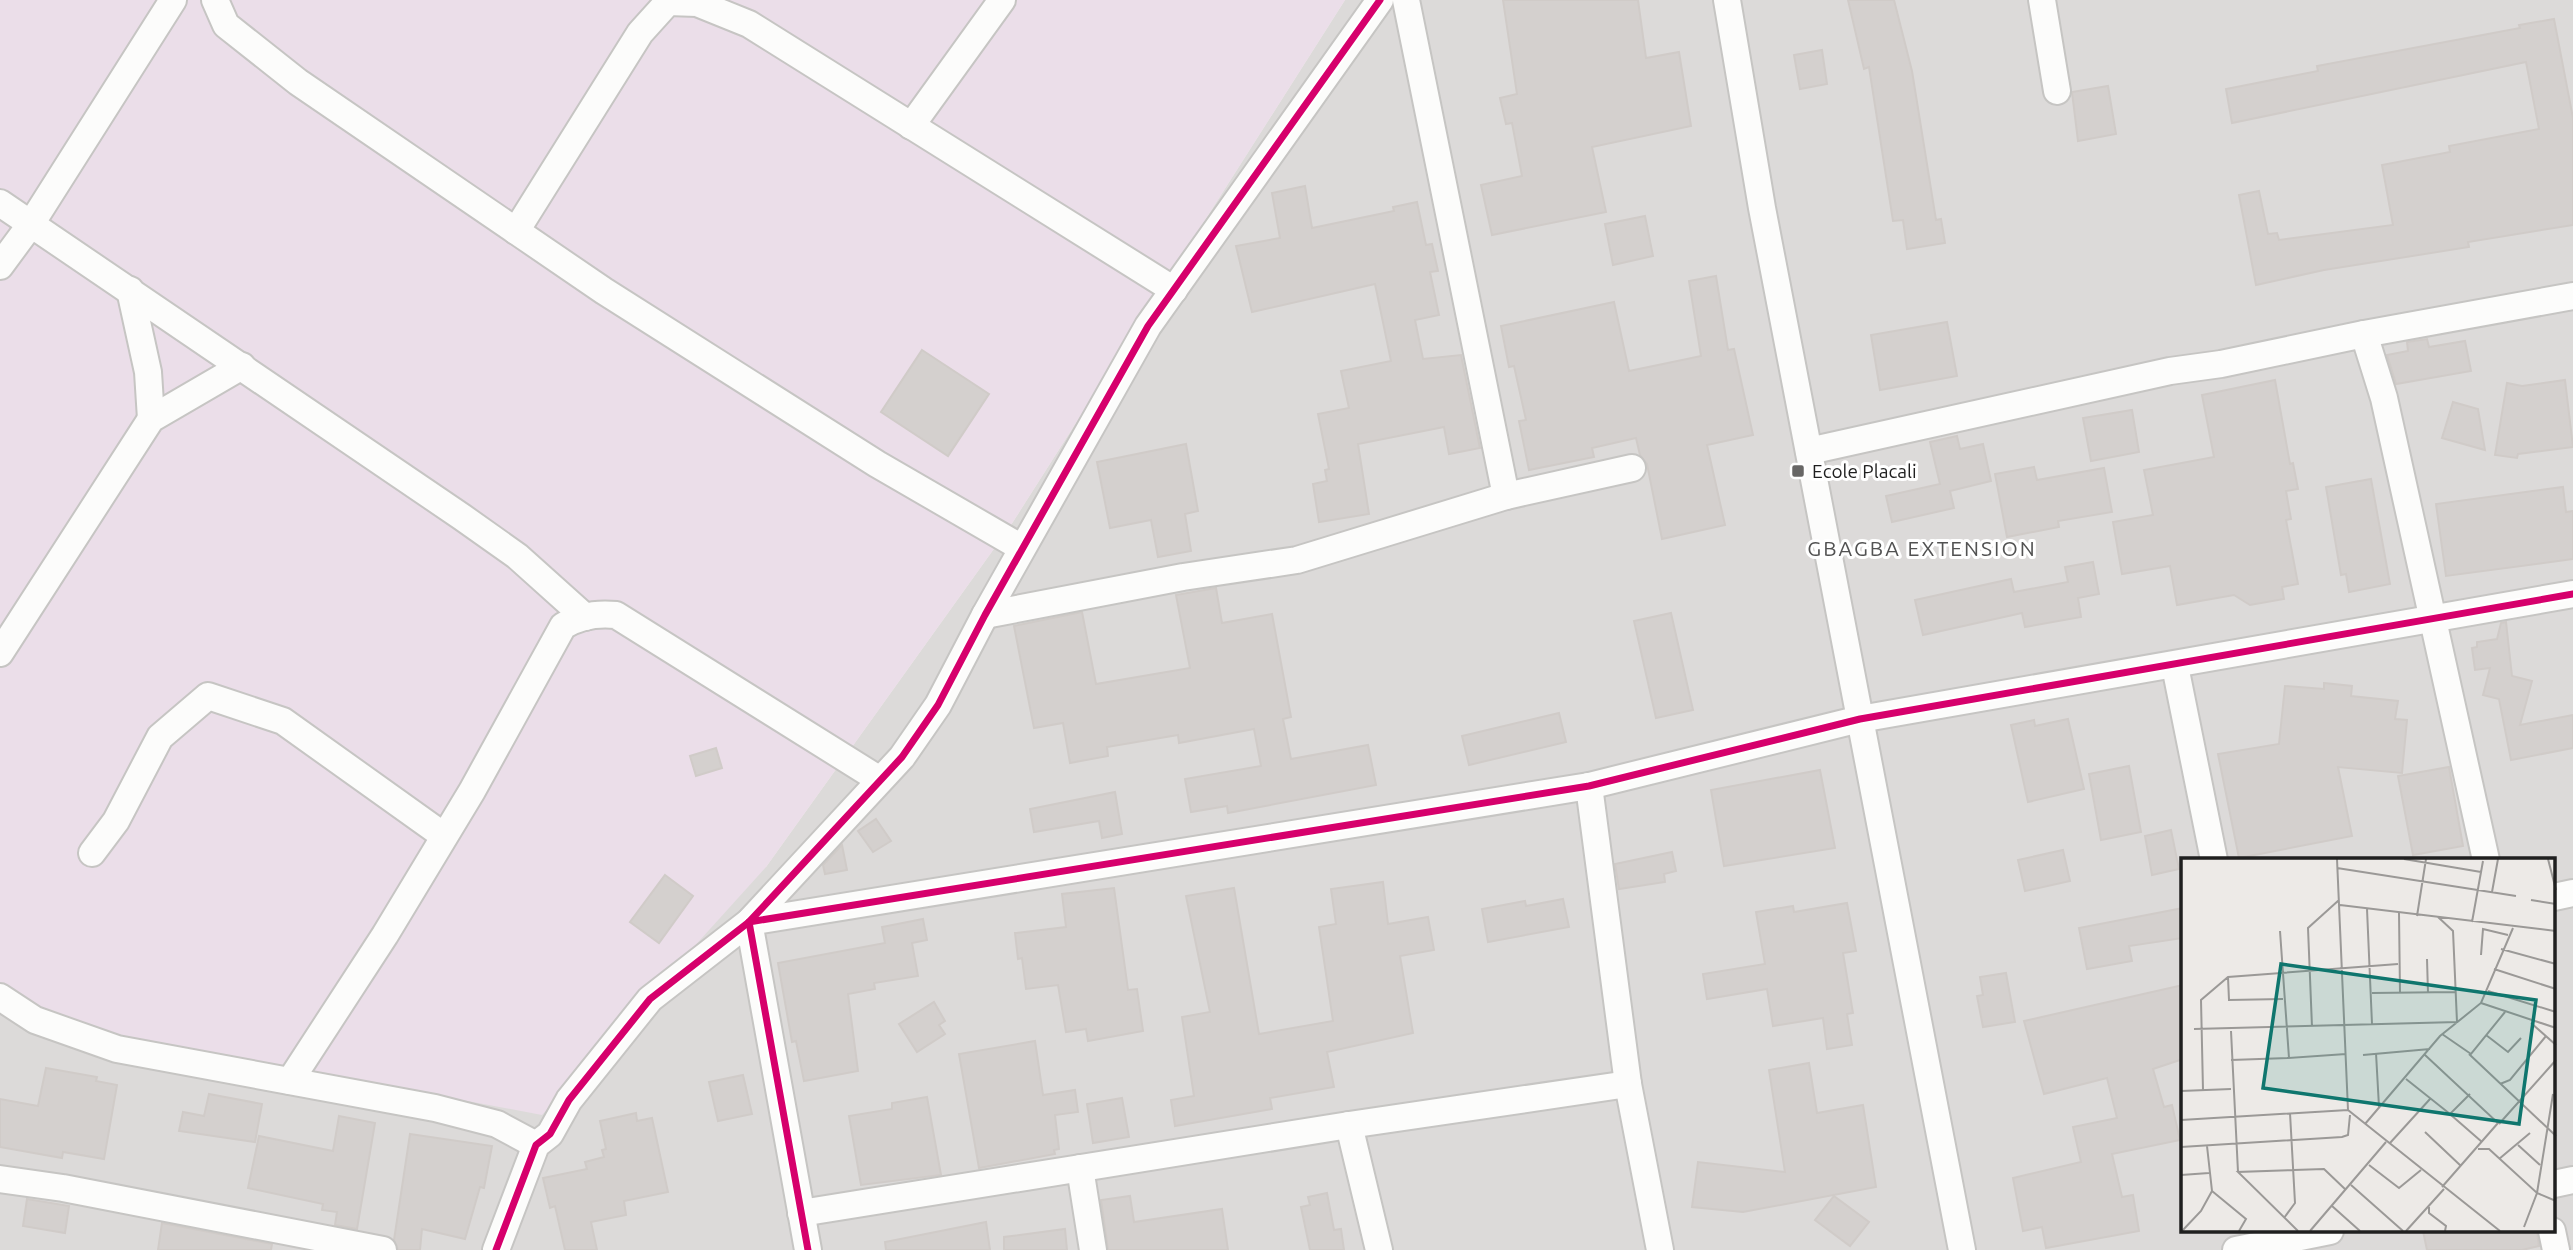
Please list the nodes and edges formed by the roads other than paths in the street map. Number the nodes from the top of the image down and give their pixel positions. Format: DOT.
graph roads {
  1 [pos="173,0"];
  2 [pos="215,0"];
  3 [pos="1002,0"];
  4 [pos="1380,0"];
  5 [pos="1406,0"];
  6 [pos="1727,0"];
  7 [pos="2042,0"];
  8 [pos="695,1"];
  9 [pos="2057,91"];
  10 [pos="911,126"];
  11 [pos="0,203"];
  12 [pos="31,223"];
  13 [pos="516,230"];
  14 [pos="0,266"];
  15 [pos="130,290"];
  16 [pos="1174,290"];
  17 [pos="2573,296"];
  18 [pos="2364,334"];
  19 [pos="242,366"];
  20 [pos="151,419"];
  21 [pos="1809,451"];
  22 [pos="1632,468"];
  23 [pos="1506,496"];
  24 [pos="1022,548"];
  25 [pos="2573,594"];
  26 [pos="985,615"];
  27 [pos="585,617"];
  28 [pos="2433,618"];
  29 [pos="0,653"];
  30 [pos="2175,666"];
  31 [pos="1860,719"];
  32 [pos="880,779"];
  33 [pos="1589,786"];
  34 [pos="444,836"];
  35 [pos="92,853"];
  36 [pos="2214,858"];
  37 [pos="2486,858"];
  38 [pos="749,922"];
  39 [pos="0,997"];
  40 [pos="0,1017"];
  41 [pos="35,1020"];
  42 [pos="290,1081"];
  43 [pos="1628,1084"];
  44 [pos="1349,1125"];
  45 [pos="536,1145"];
  46 [pos="1080,1168"];
  47 [pos="0,1179"];
  48 [pos="801,1213"];
  49 [pos="2325,1232"];
  50 [pos="2552,1232"];
  51 [pos="2289,1240"];
  52 [pos="383,1250"];
  53 [pos="496,1250"];
  54 [pos="808,1250"];
  55 [pos="1093,1250"];
  56 [pos="1379,1250"];
  57 [pos="1660,1250"];
  58 [pos="1962,1250"];
  59 [pos="2236,1250"];
  60 [pos="2556,1250"];
  1 -- 12 [label="street"];
  2 -- 13 [label="street"];
  3 -- 10 [label="street"];
  4 -- 16 [label="street"];
  5 -- 23 [label="street"];
  6 -- 21 [label="street"];
  7 -- 9 [label="street"];
  8 -- 10 [label="street"];
  8 -- 13 [label="street"];
  10 -- 16 [label="street"];
  11 -- 12 [label="street"];
  12 -- 14 [label="street"];
  12 -- 15 [label="street"];
  13 -- 24 [label="street"];
  15 -- 19 [label="street"];
  15 -- 20 [label="street"];
  16 -- 24 [label="street"];
  17 -- 18 [label="street"];
  18 -- 21 [label="street"];
  18 -- 28 [label="street"];
  19 -- 20 [label="street"];
  19 -- 27 [label="street"];
  20 -- 29 [label="street"];
  21 -- 31 [label="street"];
  22 -- 23 [label="street"];
  23 -- 26 [label="street"];
  24 -- 26 [label="street"];
  25 -- 28 [label="street"];
  26 -- 32 [label="street"];
  27 -- 32 [label="street"];
  27 -- 34 [label="street"];
  28 -- 30 [label="street"];
  28 -- 37 [label="street"];
  30 -- 31 [label="street"];
  30 -- 36 [label="street"];
  31 -- 33 [label="street"];
  31 -- 58 [label="street"];
  32 -- 38 [label="street"];
  33 -- 38 [label="street"];
  33 -- 43 [label="street"];
  34 -- 35 [label="street"];
  34 -- 42 [label="street"];
  38 -- 45 [label="street"];
  38 -- 48 [label="street"];
  39 -- 41 [label="street"];
  40 -- 41 [label="street"];
  41 -- 42 [label="street"];
  42 -- 45 [label="street"];
  43 -- 44 [label="street"];
  43 -- 57 [label="street"];
  44 -- 46 [label="street"];
  44 -- 56 [label="street"];
  45 -- 53 [label="street"];
  46 -- 48 [label="street"];
  46 -- 55 [label="street"];
  47 -- 52 [label="street"];
  48 -- 54 [label="street"];
  49 -- 51 [label="street"];
  50 -- 60 [label="street"];
  51 -- 59 [label="street"];
}
